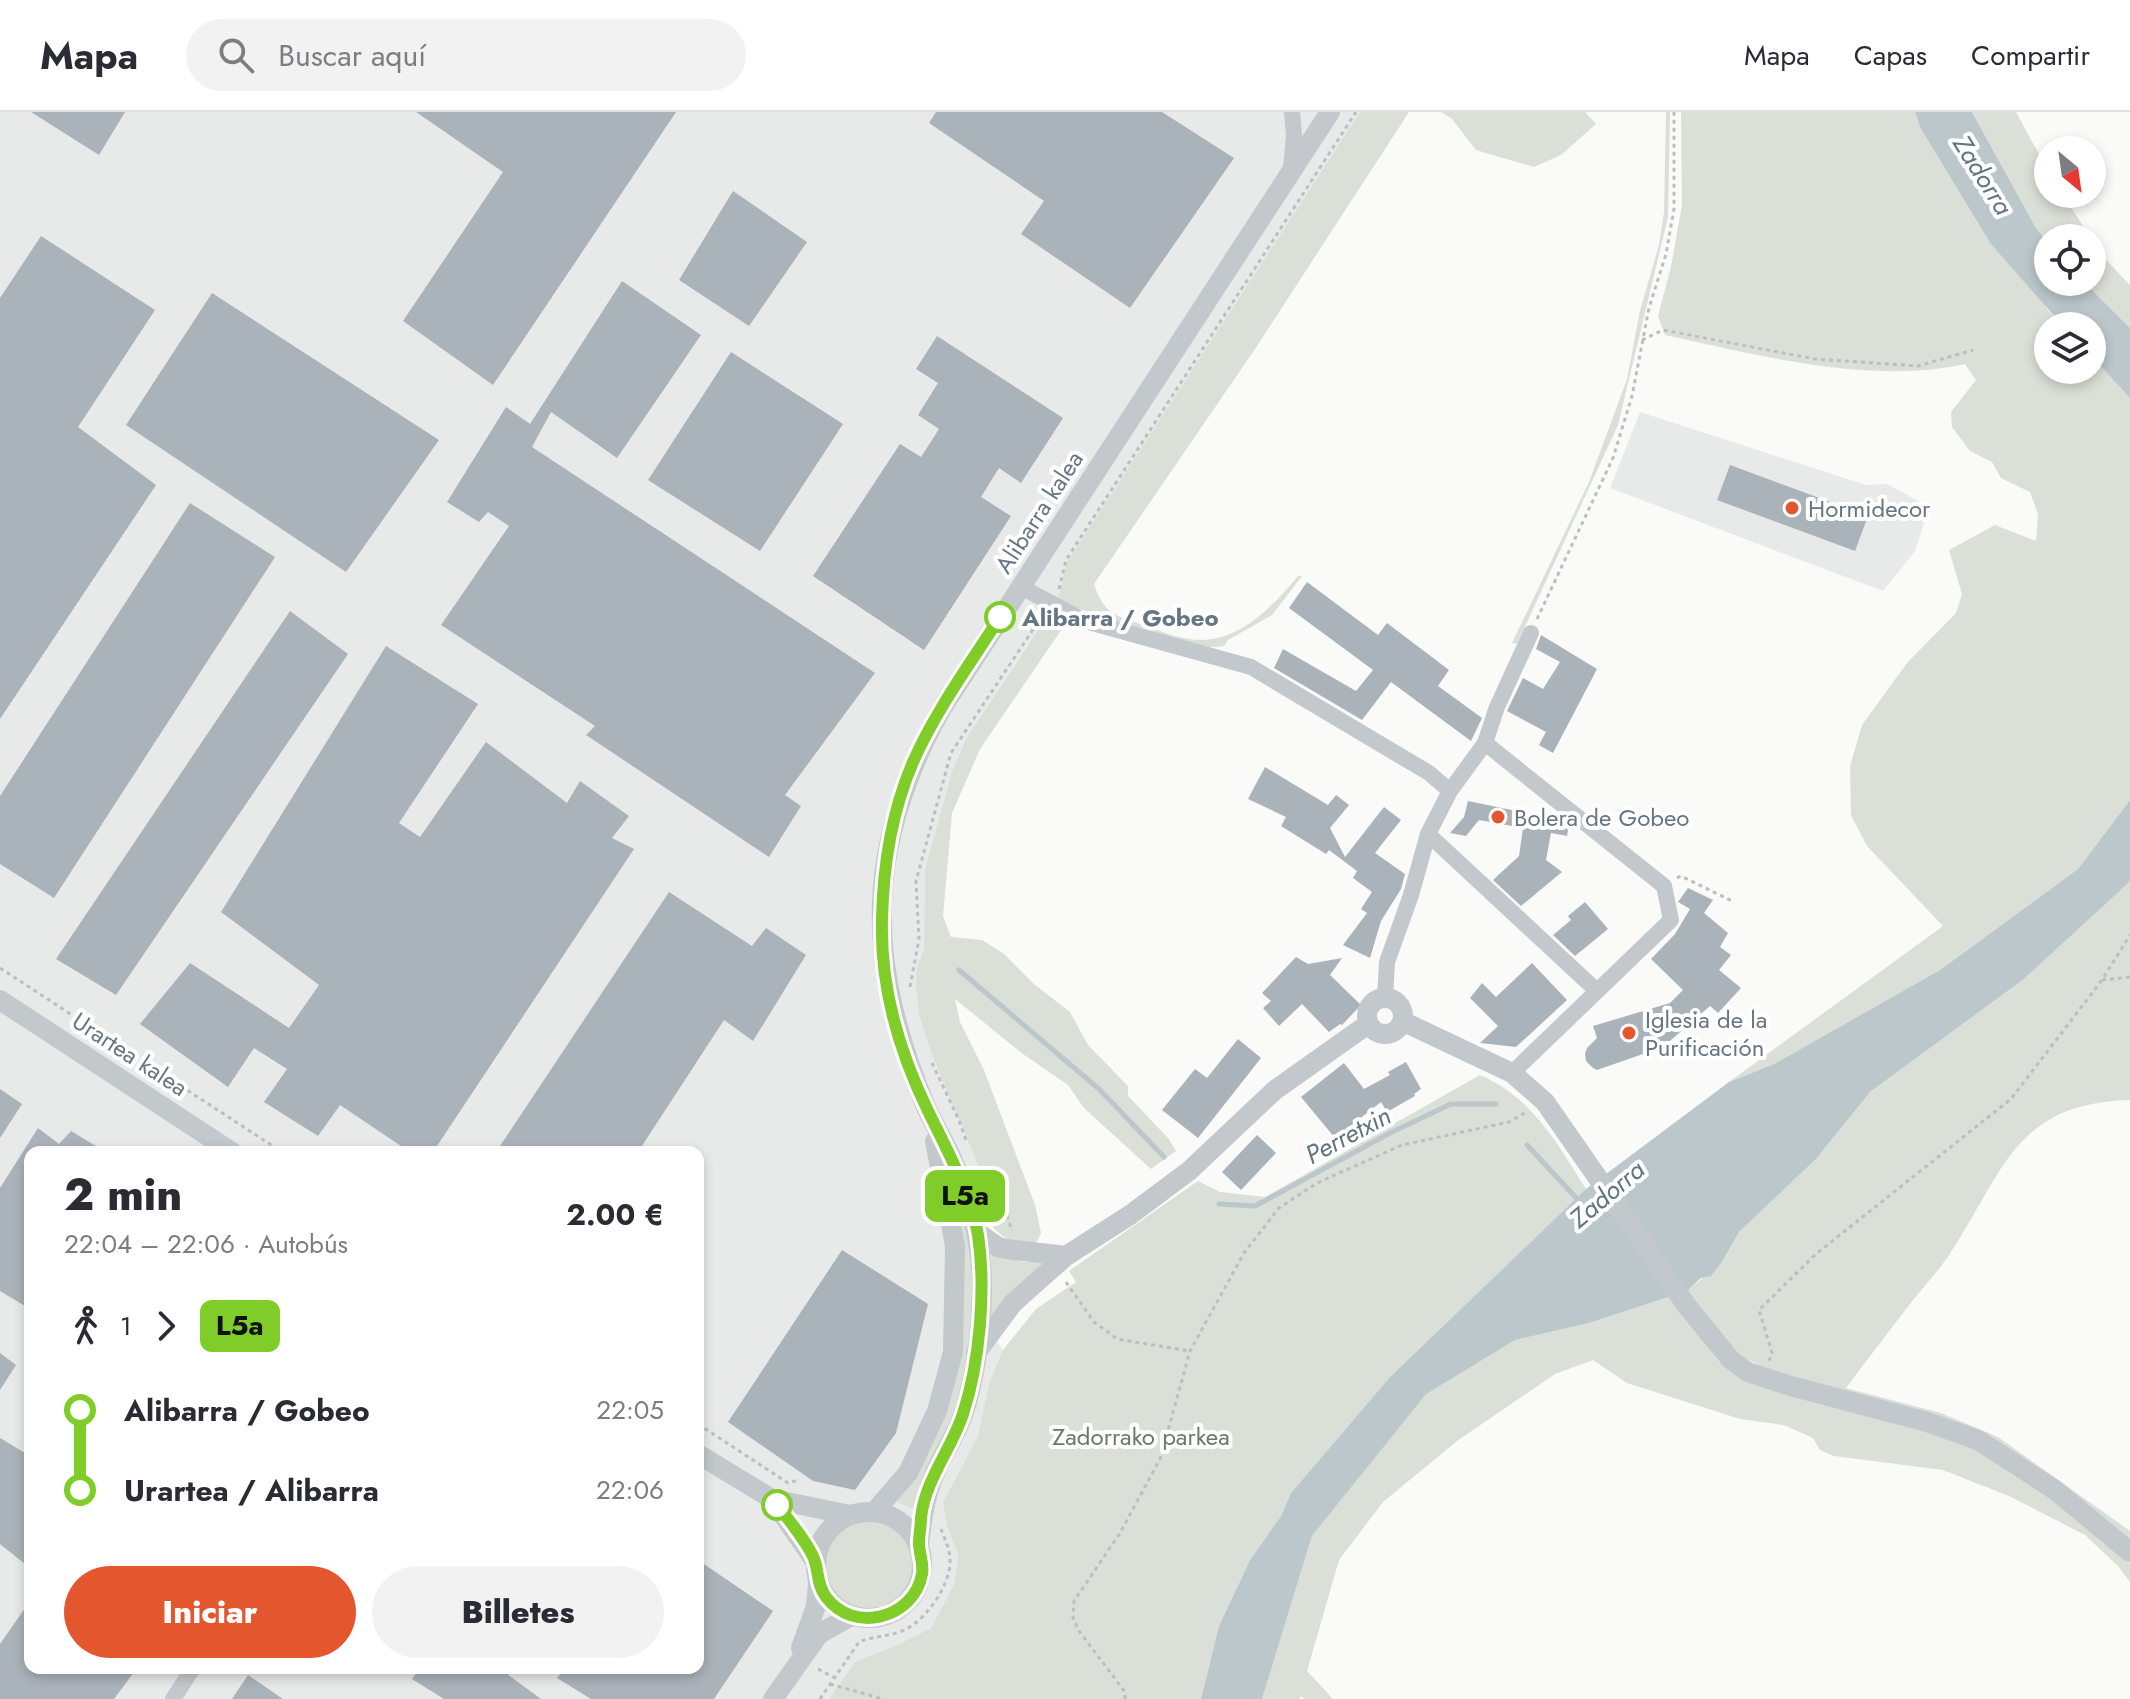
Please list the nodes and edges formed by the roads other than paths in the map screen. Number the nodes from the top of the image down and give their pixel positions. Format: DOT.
graph roads {
  1 [pos="1292,112"];
  2 [pos="1330,112"];
  3 [pos="1290,173"];
  4 [pos="1021,587"];
  5 [pos="1531,633"];
  6 [pos="1485,743"];
  7 [pos="1450,791"];
  8 [pos="1428,834"];
  9 [pos="1597,991"];
  10 [pos="1385,998"];
  11 [pos="0,1000"];
  12 [pos="1402,1021"];
  13 [pos="1368,1024"];
  14 [pos="1512,1073"];
  15 [pos="928,1110"];
  16 [pos="223,1146"];
  17 [pos="978,1233"];
  18 [pos="1060,1262"];
  19 [pos="976,1353"];
  20 [pos="704,1458"];
  21 [pos="772,1499"];
  22 [pos="874,1512"];
  23 [pos="850,1515"];
  24 [pos="919,1545"];
  25 [pos="2130,1552"];
  26 [pos="815,1561"];
  27 [pos="818,1583"];
  28 [pos="851,1616"];
  29 [pos="794,1667"];
  30 [pos="189,1674"];
  31 [pos="173,1699"];
  32 [pos="773,1699"];
  1 -- 3 [label="street"];
  2 -- 3 [label="street, Alibarra kalea"];
  3 -- 4 [label="street, Alibarra kalea"];
  4 -- 7 [label="street"];
  4 -- 15 [label="street, Alibarra kalea"];
  5 -- 6 [label="street"];
  6 -- 7 [label="street"];
  6 -- 9 [label="street"];
  7 -- 8 [label="street"];
  8 -- 9 [label="street"];
  8 -- 10 [label="street"];
  9 -- 14 [label="street"];
  10 -- 12 [label="street"];
  10 -- 13 [label="street"];
  11 -- 16 [label="street, Urartea kalea"];
  12 -- 13 [label="street"];
  12 -- 14 [label="street"];
  13 -- 18 [label="street"];
  14 -- 25 [label="street"];
  15 -- 17 [label="street, Alibarra kalea"];
  15 -- 22 [label="street, Alibarra kalea"];
  17 -- 18 [label="street"];
  17 -- 19 [label="street, Alibarra kalea"];
  18 -- 19 [label="street"];
  19 -- 24 [label="street, Alibarra kalea"];
  20 -- 21 [label="street"];
  21 -- 23 [label="street"];
  21 -- 26 [label="street"];
  22 -- 23 [label="street"];
  22 -- 24 [label="street"];
  23 -- 26 [label="street"];
  24 -- 28 [label="street"];
  26 -- 27 [label="street"];
  27 -- 28 [label="street"];
  27 -- 29 [label="street"];
  28 -- 29 [label="street"];
  29 -- 32 [label="street"];
  30 -- 31 [label="street"];
}
